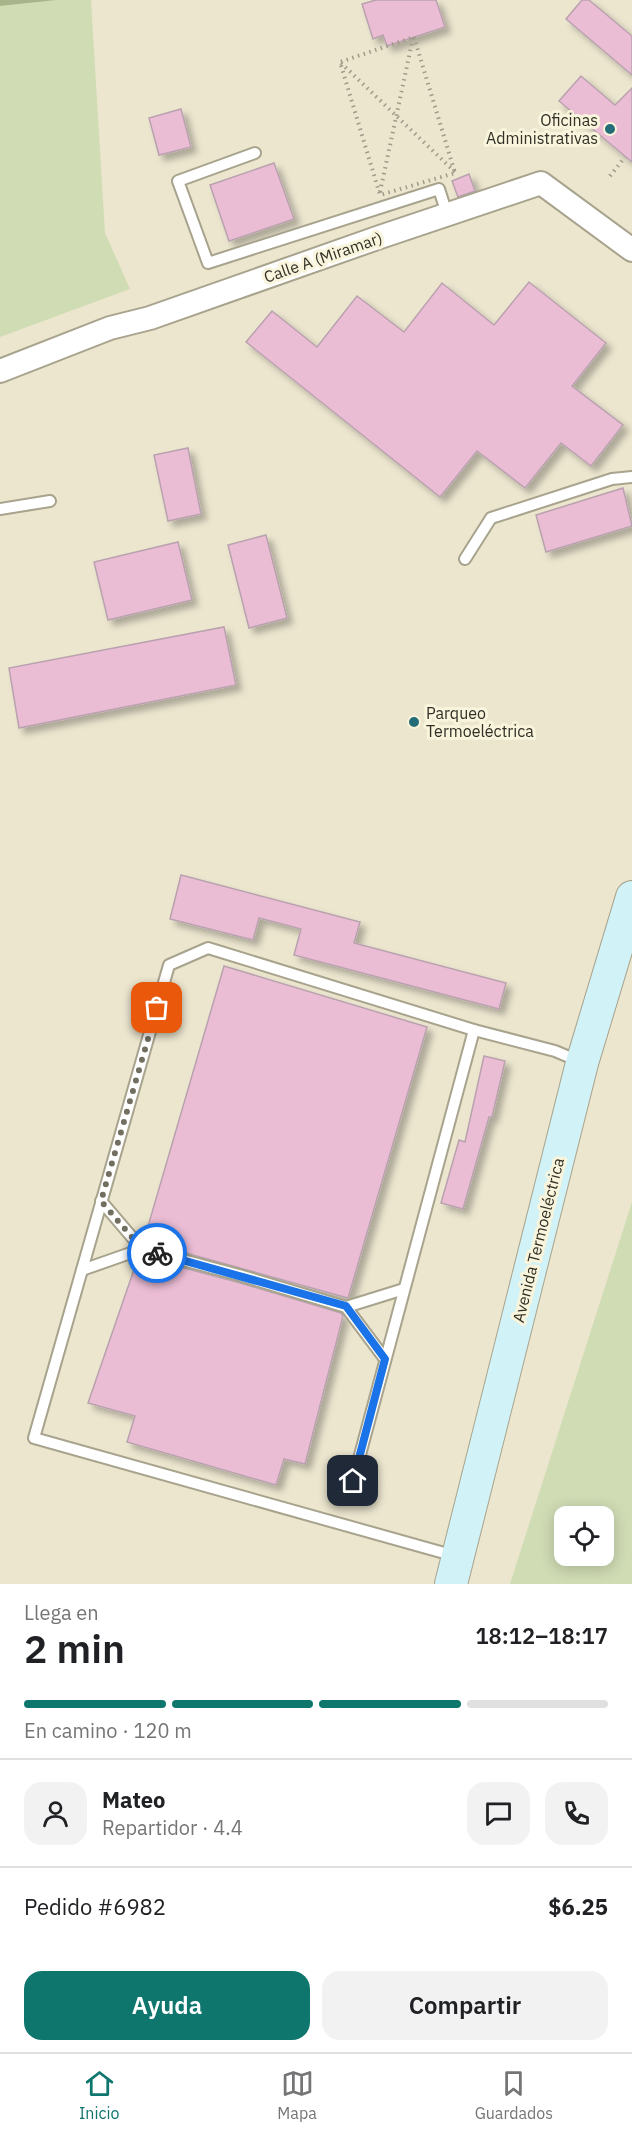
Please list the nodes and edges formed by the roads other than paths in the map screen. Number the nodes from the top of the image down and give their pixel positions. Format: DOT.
graph roads {
  1 [pos="255,153"];
  2 [pos="447,214"];
  3 [pos="632,250"];
  4 [pos="0,371"];
  5 [pos="632,477"];
  6 [pos="50,501"];
  7 [pos="0,509"];
  8 [pos="465,559"];
  9 [pos="632,897"];
  10 [pos="474,1030"];
  11 [pos="582,1063"];
  12 [pos="101,1201"];
  13 [pos="142,1249"];
  14 [pos="82,1270"];
  15 [pos="404,1289"];
  16 [pos="346,1306"];
  17 [pos="385,1359"];
  18 [pos="353,1481"];
  19 [pos="454,1570"];
  1 -- 2 [label="lane"];
  2 -- 3 [label="street, Calle A (Miramar)"];
  2 -- 4 [label="street, Calle A (Miramar)"];
  5 -- 8 [label="lane"];
  6 -- 7 [label="lane"];
  9 -- 11 [label="main road, Avenida Termoeléctrica"];
  10 -- 11 [label="lane"];
  10 -- 12 [label="lane"];
  10 -- 15 [label="lane"];
  11 -- 19 [label="main road, Avenida Termoeléctrica"];
  12 -- 13 [label="lane"];
  12 -- 14 [label="lane"];
  13 -- 14 [label="lane"];
  13 -- 16 [label="lane"];
  14 -- 19 [label="lane"];
  15 -- 16 [label="lane"];
  15 -- 17 [label="lane"];
  16 -- 17 [label="lane"];
  17 -- 18 [label="lane"];
}
